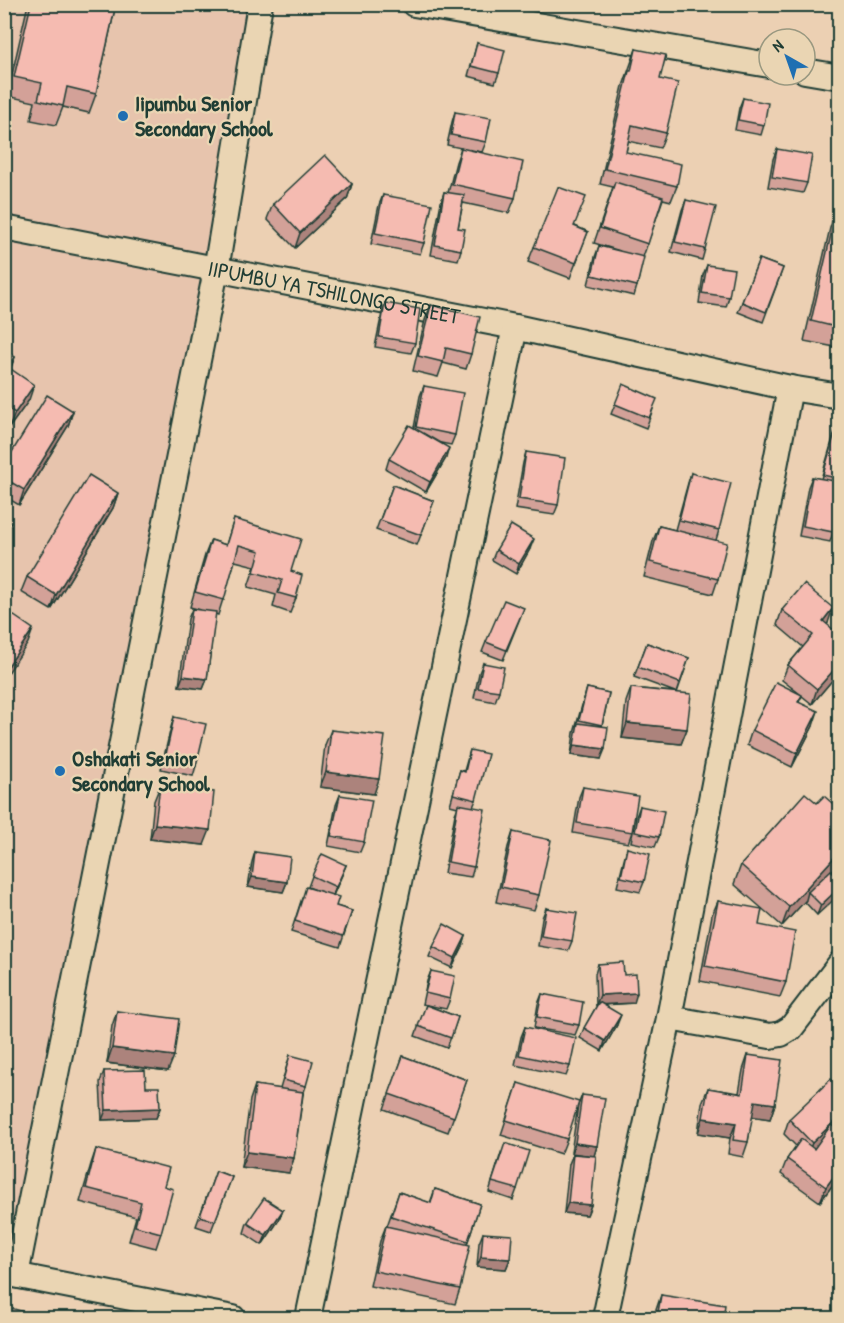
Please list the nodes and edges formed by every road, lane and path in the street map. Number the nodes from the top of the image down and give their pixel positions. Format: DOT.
graph roads {
  1 [pos="260,4"];
  2 [pos="414,4"];
  3 [pos="757,63"];
  4 [pos="817,73"];
  5 [pos="840,77"];
  6 [pos="4,228"];
  7 [pos="216,270"];
  8 [pos="515,327"];
  9 [pos="789,388"];
  10 [pos="840,396"];
  11 [pos="840,964"];
  12 [pos="669,1018"];
  13 [pos="10,1274"];
  14 [pos="233,1318"];
  15 [pos="308,1318"];
  16 [pos="605,1318"];
  1 -- 7 [label="street"];
  2 -- 3 [label="street"];
  4 -- 5 [label="street"];
  6 -- 7 [label="street, IIPUMBU YA TSHILONGO STREET"];
  7 -- 8 [label="street, IIPUMBU YA TSHILONGO STREET"];
  7 -- 13 [label="street"];
  8 -- 9 [label="street, IIPUMBU YA TSHILONGO STREET"];
  8 -- 15 [label="street"];
  9 -- 10 [label="street, IIPUMBU YA TSHILONGO STREET"];
  9 -- 12 [label="street"];
  11 -- 12 [label="street"];
  12 -- 16 [label="street"];
  13 -- 14 [label="street"];
}
